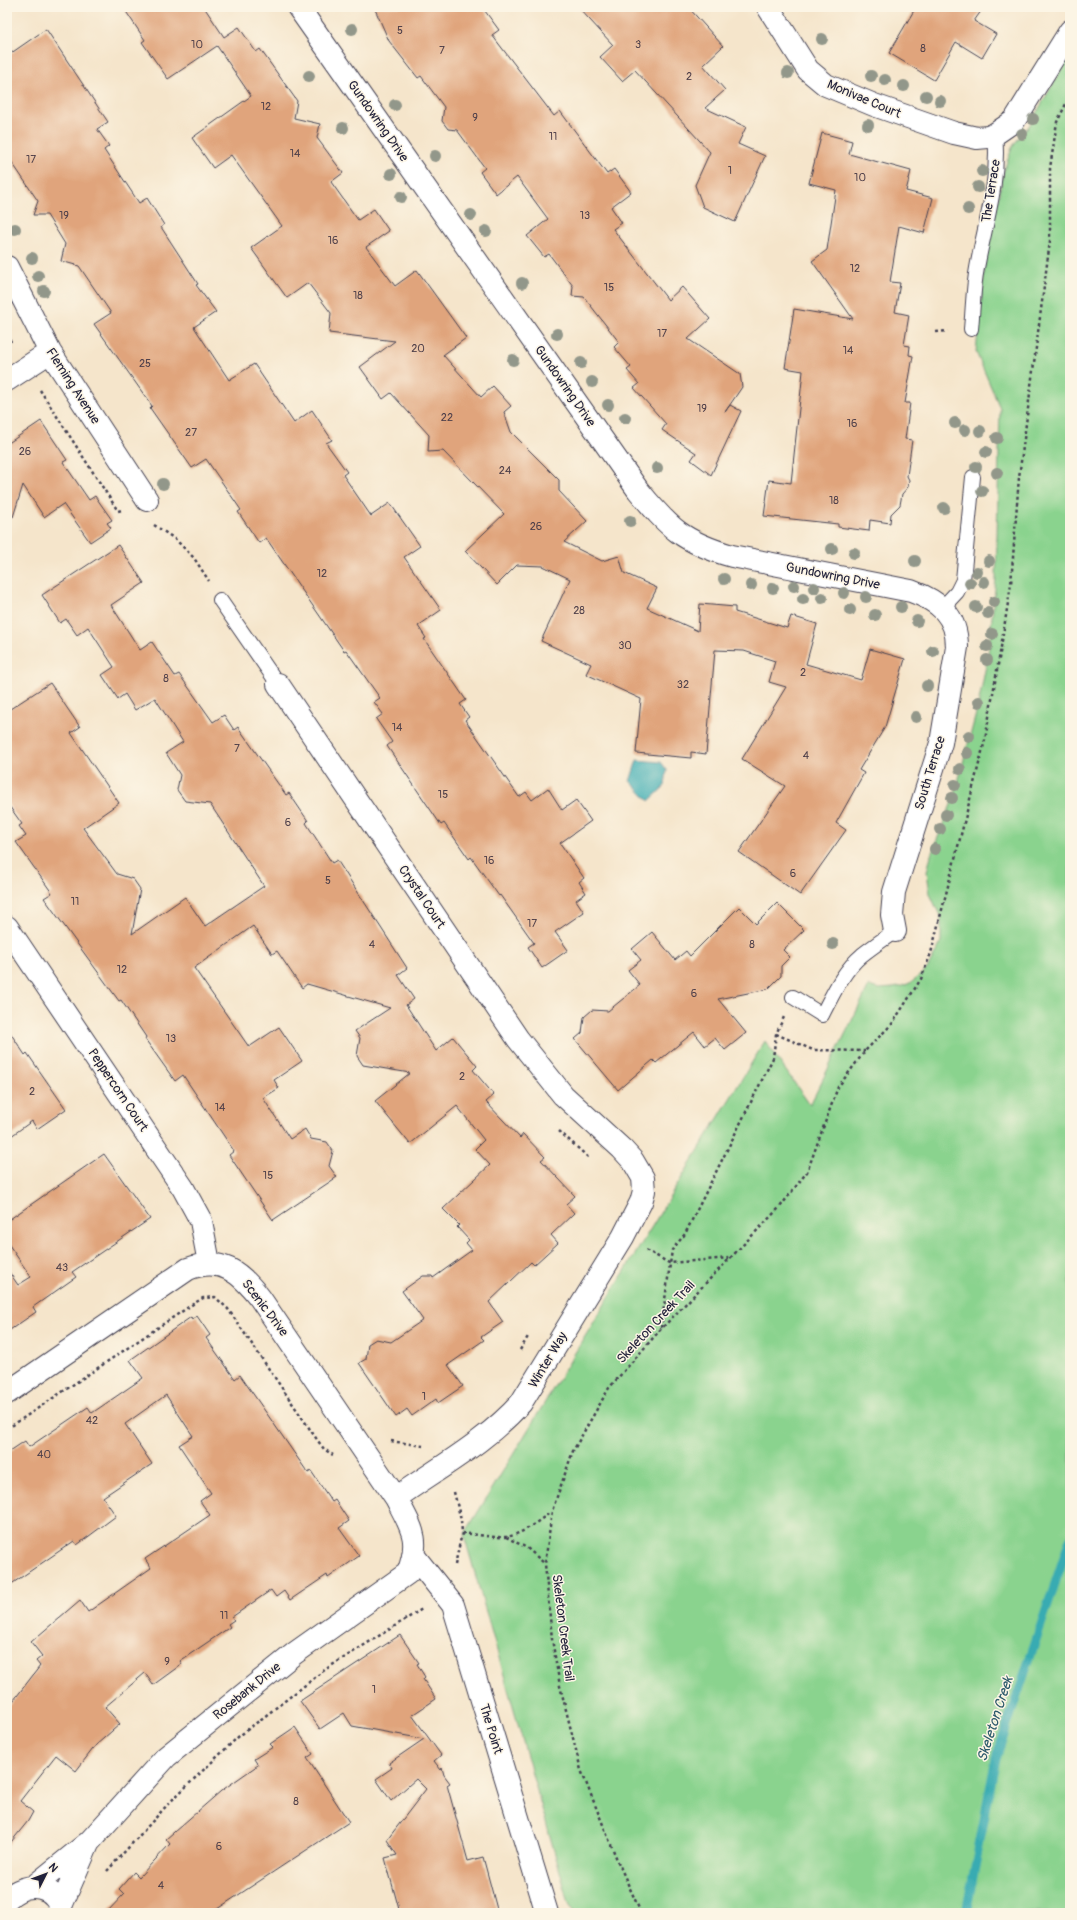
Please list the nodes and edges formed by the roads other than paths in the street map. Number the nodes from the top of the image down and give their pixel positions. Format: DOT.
graph roads {
  1 [pos="298,7"];
  2 [pos="768,7"];
  3 [pos="1070,31"];
  4 [pos="995,134"];
  5 [pos="7,267"];
  6 [pos="971,329"];
  7 [pos="50,352"];
  8 [pos="7,380"];
  9 [pos="973,477"];
  10 [pos="147,500"];
  11 [pos="220,600"];
  12 [pos="942,608"];
  13 [pos="278,684"];
  14 [pos="7,927"];
  15 [pos="895,932"];
  16 [pos="793,997"];
  17 [pos="643,1178"];
  18 [pos="209,1263"];
  19 [pos="7,1393"];
  20 [pos="396,1498"];
  21 [pos="414,1556"];
  22 [pos="90,1841"];
  23 [pos="18,1890"];
  24 [pos="62,1911"];
  25 [pos="547,1913"];
  1 -- 12 [label="street, Gundowring Drive"];
  2 -- 4 [label="street, Monivae Court"];
  3 -- 4 [label="street"];
  4 -- 6 [label="lane, The Terrace"];
  5 -- 7 [label="street, Fleming Avenue"];
  7 -- 8 [label="street"];
  7 -- 10 [label="street, Fleming Avenue"];
  9 -- 12 [label="lane"];
  11 -- 13 [label="lane, Crystal Court"];
  12 -- 15 [label="street, South Terrace"];
  13 -- 17 [label="street, Crystal Court"];
  14 -- 18 [label="street, Peppercorn Court"];
  15 -- 16 [label="lane, South Terrace"];
  17 -- 20 [label="street, Winter Way"];
  18 -- 19 [label="street, Scenic Drive"];
  18 -- 20 [label="street, Scenic Drive"];
  20 -- 21 [label="street, Scenic Drive"];
  21 -- 22 [label="street, Rosebank Drive"];
  21 -- 25 [label="street, The Point"];
  22 -- 23 [label="street, Rosebank Drive"];
  22 -- 24 [label="street, Rosebank Drive"];
  23 -- 24 [label="street"];
}
